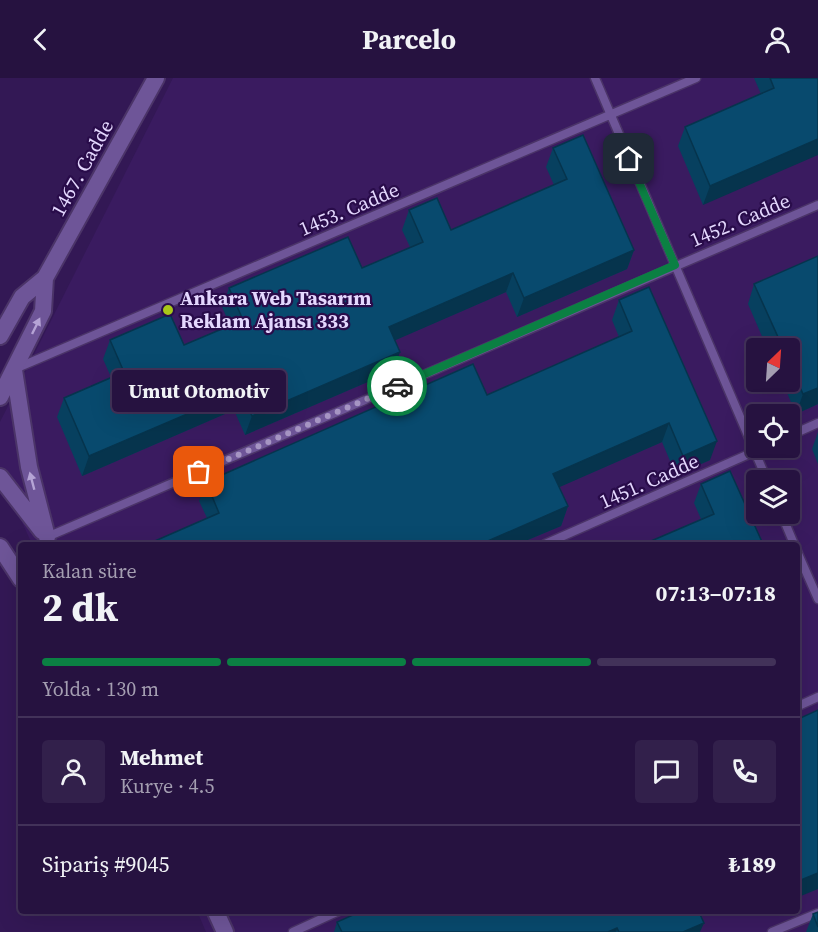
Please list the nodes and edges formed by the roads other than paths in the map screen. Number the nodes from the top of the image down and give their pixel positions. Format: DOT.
graph roads {
  1 [pos="156,78"];
  2 [pos="595,78"];
  3 [pos="696,78"];
  4 [pos="610,116"];
  5 [pos="818,205"];
  6 [pos="675,265"];
  7 [pos="45,278"];
  8 [pos="6,317"];
  9 [pos="0,336"];
  10 [pos="14,370"];
  11 [pos="0,398"];
  12 [pos="818,423"];
  13 [pos="746,431"];
  14 [pos="800,431"];
  15 [pos="746,456"];
  16 [pos="0,477"];
  17 [pos="786,524"];
  18 [pos="49,541"];
  19 [pos="550,542"];
  20 [pos="793,542"];
  21 [pos="0,547"];
  22 [pos="800,558"];
  23 [pos="18,574"];
  24 [pos="818,599"];
  25 [pos="818,697"];
  26 [pos="800,704"];
  27 [pos="818,913"];
  28 [pos="217,914"];
  29 [pos="332,914"];
  30 [pos="225,932"];
  31 [pos="293,932"];
  32 [pos="772,932"];
  1 -- 7 [label="street, 1467. Cadde"];
  2 -- 4 [label="lane"];
  3 -- 4 [label="lane, 1453. Cadde"];
  4 -- 6 [label="lane"];
  4 -- 10 [label="lane, 1453. Cadde"];
  5 -- 6 [label="lane, 1452. Cadde"];
  6 -- 13 [label="lane"];
  6 -- 18 [label="lane, 1452. Cadde"];
  7 -- 8 [label="street, 1467. Cadde"];
  10 -- 7 [label="street, 1467. Cadde, one-way"];
  8 -- 9 [label="street, 1467. Cadde"];
  10 -- 11 [label="street, 1467. Cadde"];
  18 -- 10 [label="street, one-way"];
  12 -- 14 [label="lane"];
  15 -- 19 [label="lane, 1451. Cadde"];
  16 -- 18 [label="street"];
  17 -- 20 [label="lane"];
  21 -- 23 [label="street"];
  22 -- 24 [label="lane"];
  25 -- 26 [label="lane"];
  27 -- 32 [label="lane"];
  28 -- 30 [label="street"];
  29 -- 31 [label="lane"];
}
